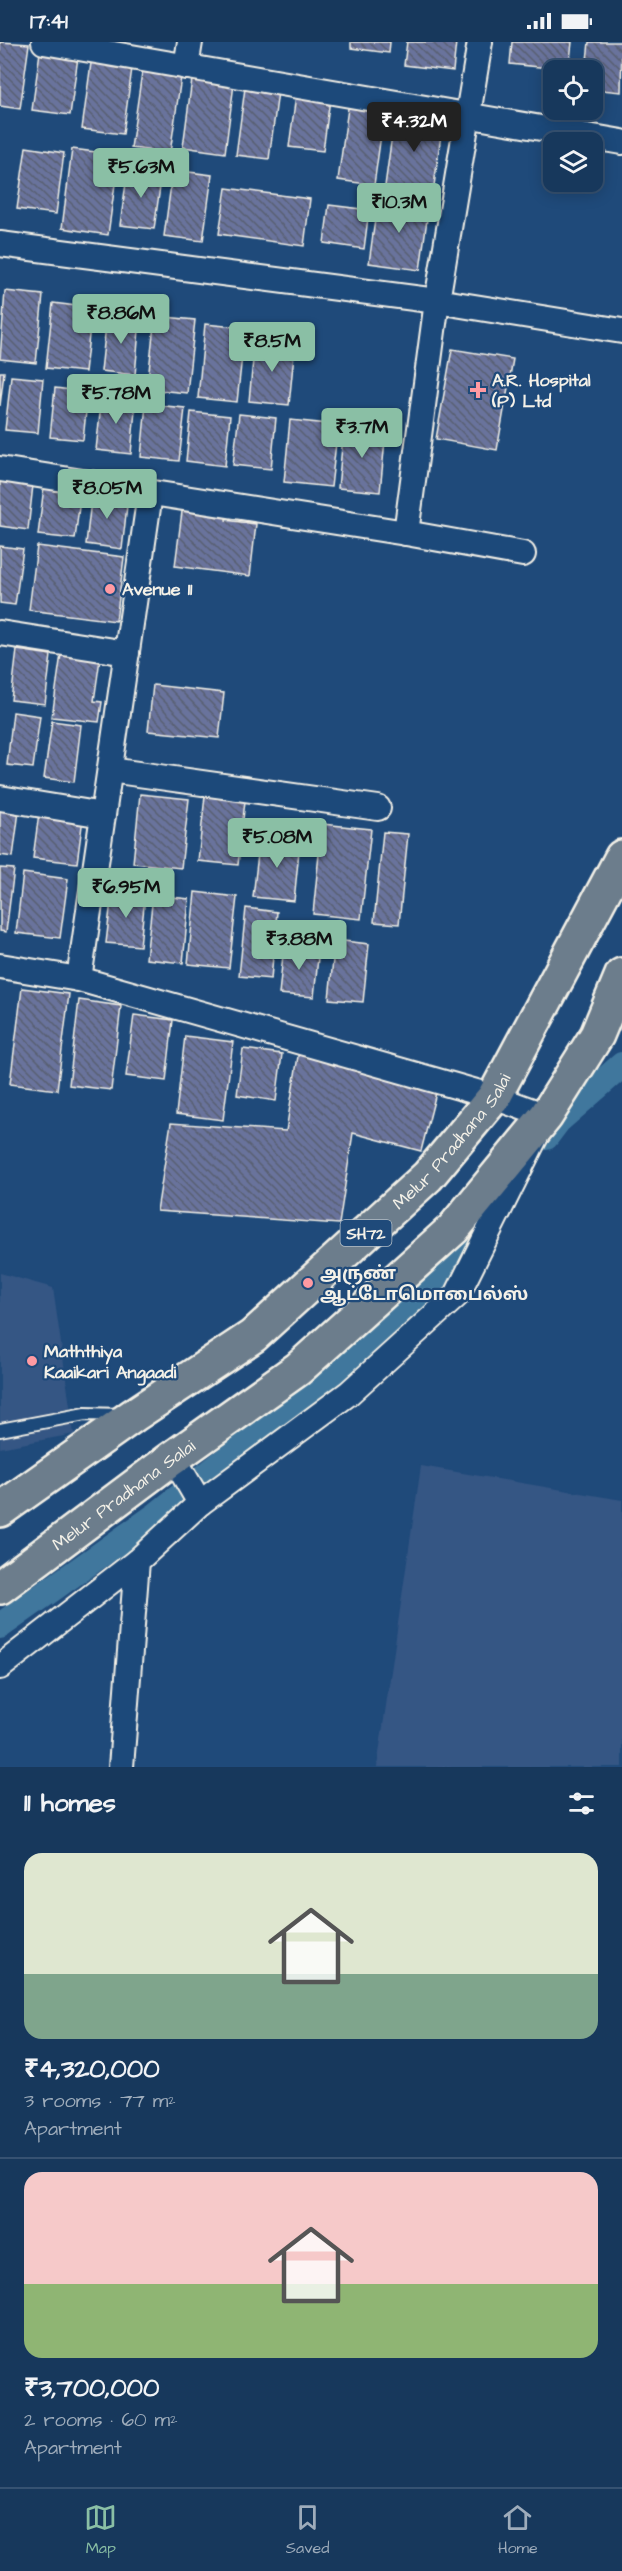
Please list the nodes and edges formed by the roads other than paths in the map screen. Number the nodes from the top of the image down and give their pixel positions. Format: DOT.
graph roads {
  1 [pos="44,42"];
  2 [pos="190,42"];
  3 [pos="480,42"];
  4 [pos="186,67"];
  5 [pos="467,116"];
  6 [pos="622,142"];
  7 [pos="0,244"];
  8 [pos="437,301"];
  9 [pos="622,331"];
  10 [pos="0,469"];
  11 [pos="150,494"];
  12 [pos="406,532"];
  13 [pos="523,554"];
  14 [pos="0,633"];
  15 [pos="127,653"];
  16 [pos="110,770"];
  17 [pos="0,798"];
  18 [pos="378,808"];
  19 [pos="103,815"];
  20 [pos="622,856"];
  21 [pos="0,966"];
  22 [pos="622,975"];
  23 [pos="79,979"];
  24 [pos="494,1097"];
  25 [pos="540,1127"];
  26 [pos="134,1415"];
  27 [pos="0,1430"];
  28 [pos="174,1464"];
  29 [pos="198,1498"];
  30 [pos="0,1510"];
  31 [pos="137,1561"];
  32 [pos="0,1587"];
  33 [pos="0,1666"];
  34 [pos="122,1767"];
  1 -- 4 [label="street"];
  2 -- 4 [label="street"];
  3 -- 5 [label="street"];
  4 -- 5 [label="street"];
  5 -- 6 [label="street"];
  5 -- 8 [label="street"];
  7 -- 8 [label="street"];
  8 -- 9 [label="street"];
  8 -- 12 [label="street"];
  10 -- 11 [label="street"];
  11 -- 12 [label="street"];
  11 -- 15 [label="street"];
  12 -- 13 [label="street"];
  14 -- 15 [label="street"];
  15 -- 16 [label="street"];
  16 -- 18 [label="street"];
  16 -- 19 [label="street"];
  17 -- 19 [label="street"];
  19 -- 23 [label="street"];
  20 -- 24 [label="main road, Melur Pradhana Salai / SH72"];
  21 -- 23 [label="street"];
  22 -- 25 [label="main road, Melur Pradhana Salai"];
  23 -- 24 [label="street"];
  24 -- 25 [label="street"];
  24 -- 26 [label="main road, Melur Pradhana Salai / SH72"];
  25 -- 28 [label="main road, Melur Pradhana Salai"];
  25 -- 29 [label="street"];
  26 -- 27 [label="lane"];
  26 -- 30 [label="main road, Melur Pradhana Salai / SH72"];
  28 -- 29 [label="street"];
  28 -- 32 [label="main road, Melur Pradhana Salai"];
  29 -- 31 [label="street"];
  31 -- 33 [label="street"];
  31 -- 34 [label="street"];
}
